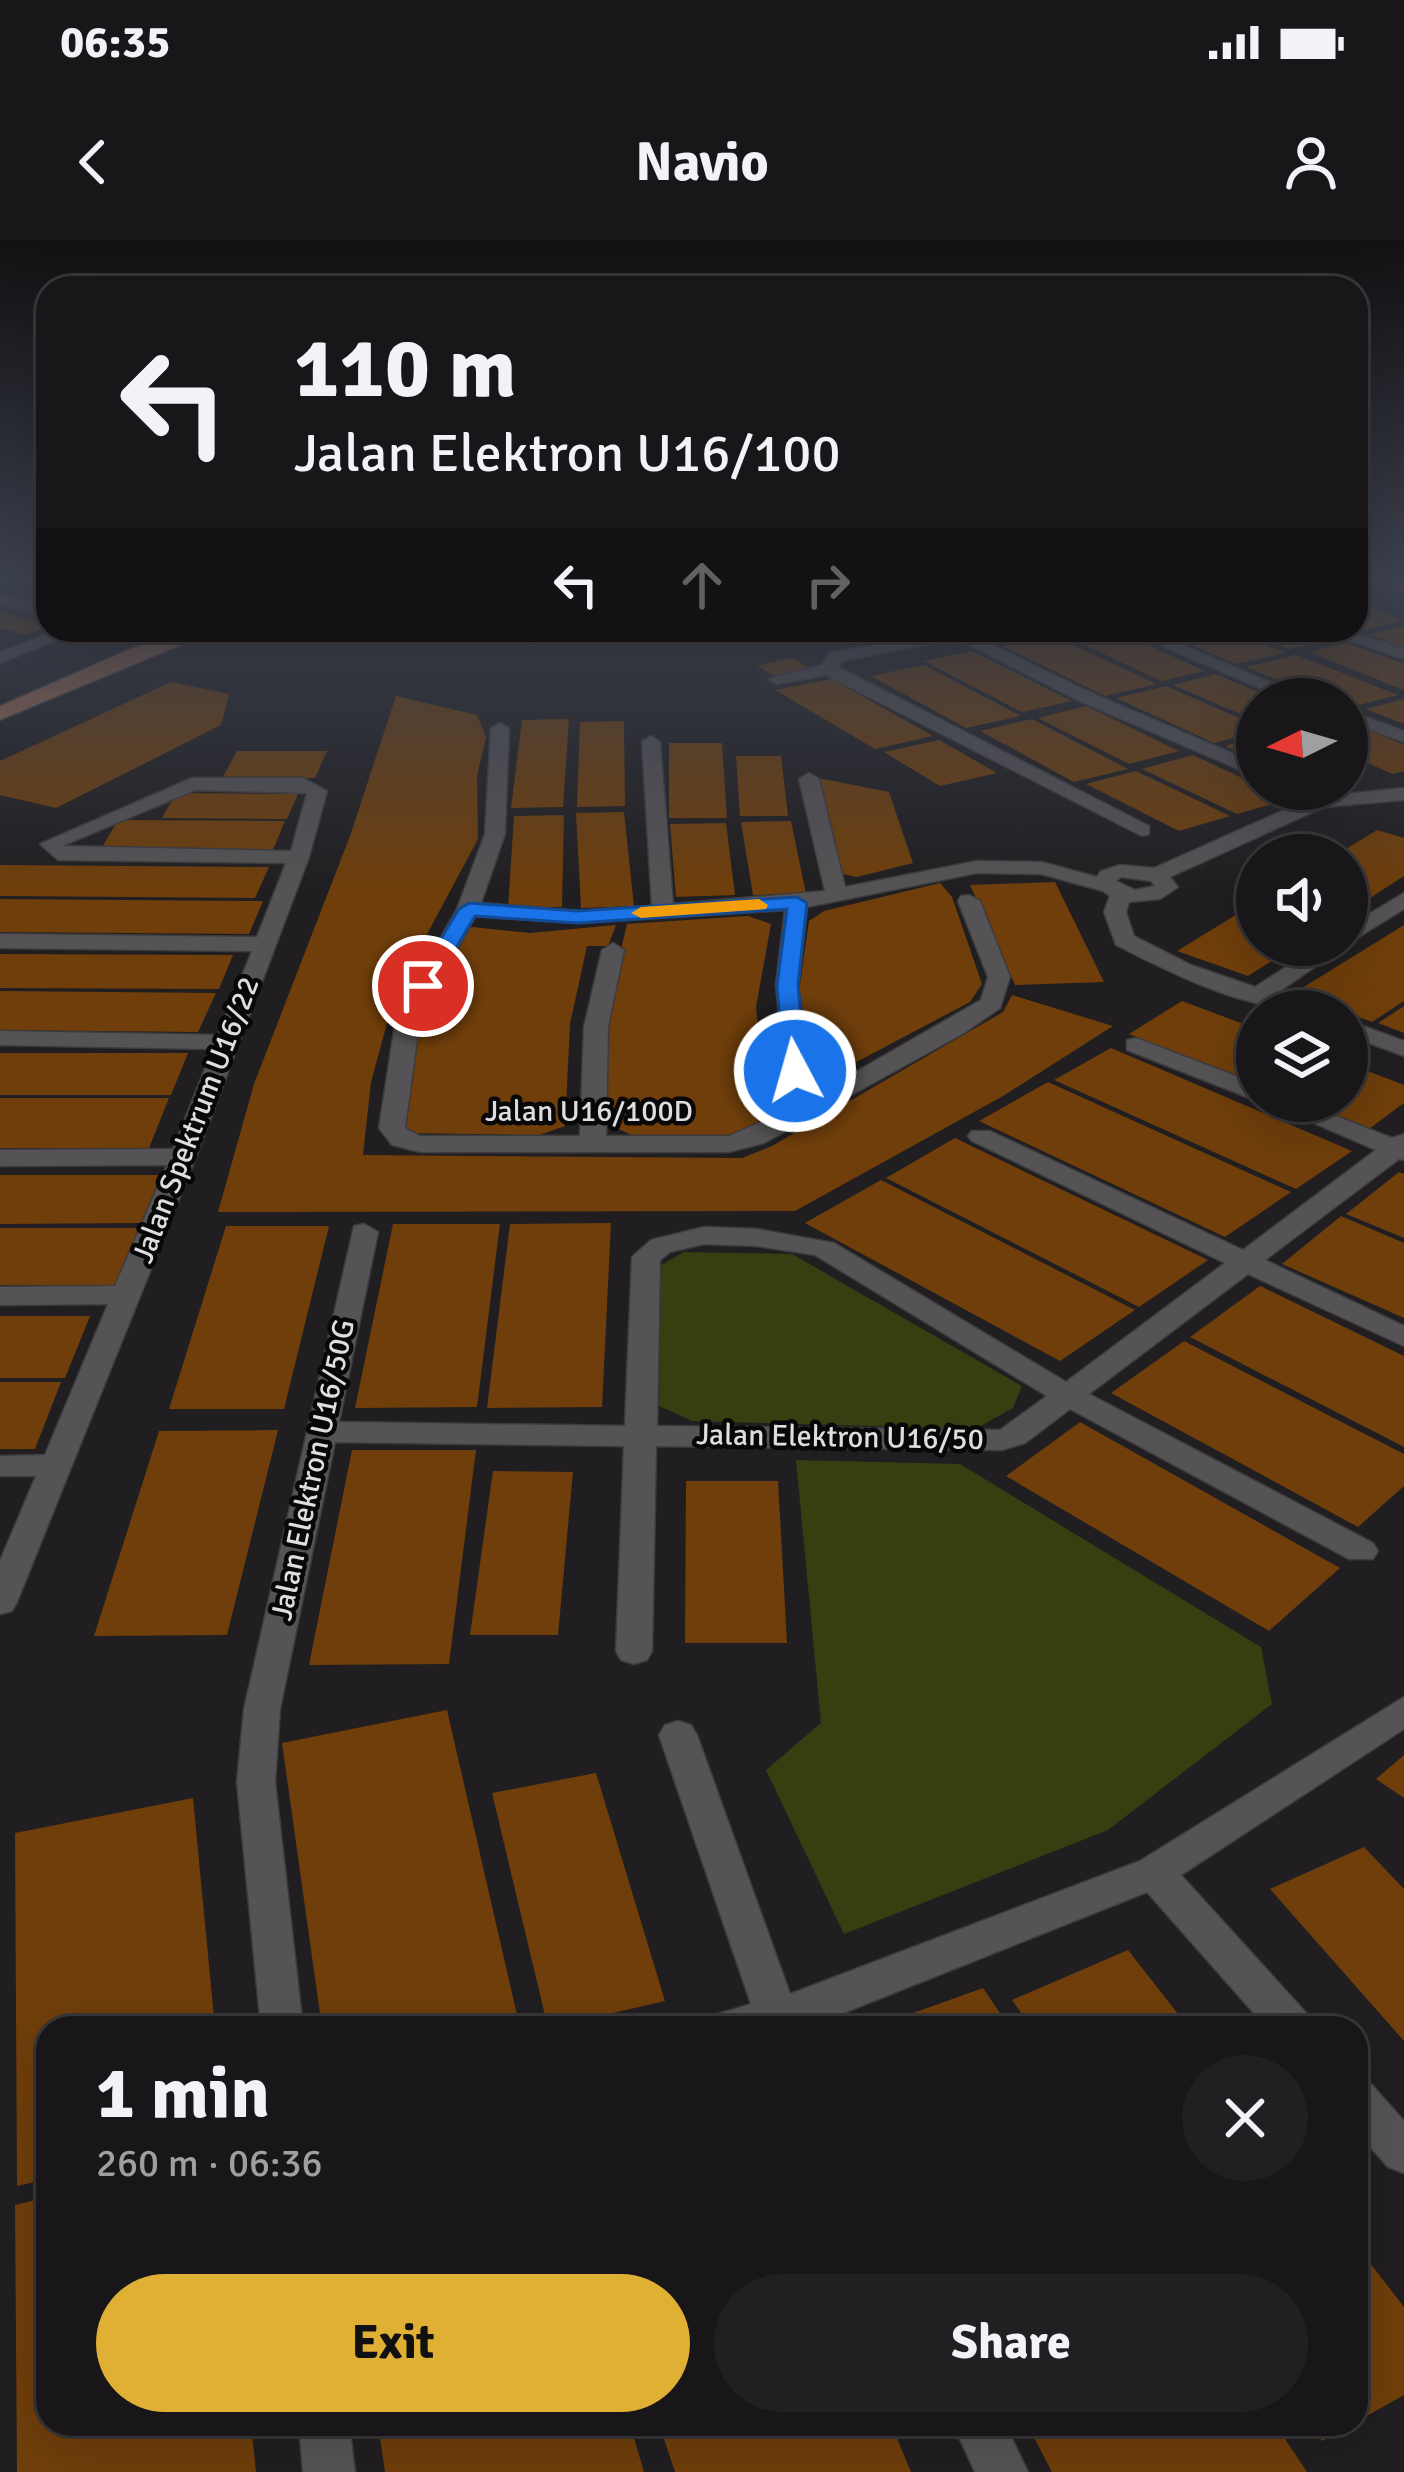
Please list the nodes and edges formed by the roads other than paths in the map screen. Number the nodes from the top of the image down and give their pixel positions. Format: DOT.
graph roads {
  1 [pos="38,683"];
  2 [pos="70,683"];
  3 [pos="856,683"];
  4 [pos="1057,683"];
  5 [pos="0,698"];
  6 [pos="0,715"];
  7 [pos="1368,723"];
  8 [pos="500,728"];
  9 [pos="1404,737"];
  10 [pos="651,742"];
  11 [pos="1236,762"];
  12 [pos="808,778"];
  13 [pos="1404,794"];
  14 [pos="1368,797"];
  15 [pos="1301,810"];
  16 [pos="1142,830"];
  17 [pos="299,857"];
  18 [pos="1116,884"];
  19 [pos="836,894"];
  20 [pos="1404,899"];
  21 [pos="968,901"];
  22 [pos="797,903"];
  23 [pos="469,909"];
  24 [pos="663,911"];
  25 [pos="1368,923"];
  26 [pos="0,941"];
  27 [pos="265,944"];
  28 [pos="613,950"];
  29 [pos="1302,966"];
  30 [pos="1247,990"];
  31 [pos="1266,990"];
  32 [pos="1368,1035"];
  33 [pos="0,1038"];
  34 [pos="227,1042"];
  35 [pos="1136,1045"];
  36 [pos="1404,1048"];
  37 [pos="1236,1085"];
  38 [pos="801,1113"];
  39 [pos="1332,1122"];
  40 [pos="981,1136"];
  41 [pos="593,1144"];
  42 [pos="1401,1148"];
  43 [pos="182,1157"];
  44 [pos="0,1158"];
  45 [pos="364,1232"];
  46 [pos="1246,1263"];
  47 [pos="127,1295"];
  48 [pos="0,1296"];
  49 [pos="1404,1337"];
  50 [pos="1067,1395"];
  51 [pos="321,1432"];
  52 [pos="640,1432"];
  53 [pos="0,1466"];
  54 [pos="53,1466"];
  55 [pos="1361,1551"];
  56 [pos="0,1602"];
  57 [pos="634,1651"];
  58 [pos="1404,1711"];
  59 [pos="678,1735"];
  60 [pos="1154,1872"];
  61 [pos="281,2016"];
  62 [pos="776,2016"];
  63 [pos="793,2016"];
  64 [pos="1282,2016"];
  65 [pos="1368,2112"];
  66 [pos="1404,2153"];
  67 [pos="325,2436"];
  68 [pos="985,2436"];
  69 [pos="329,2472"];
  70 [pos="1003,2472"];
  1 -- 5 [label="main road"];
  2 -- 6 [label="main road"];
  3 -- 16 [label="street"];
  4 -- 11 [label="street"];
  7 -- 9 [label="street"];
  8 -- 23 [label="street"];
  10 -- 24 [label="street"];
  12 -- 19 [label="street"];
  13 -- 14 [label="street"];
  15 -- 18 [label="street"];
  17 -- 17 [label="street, Jalan Spektrum U16/22"];
  17 -- 27 [label="street, Jalan Spektrum U16/22"];
  18 -- 19 [label="street"];
  18 -- 30 [label="street"];
  19 -- 22 [label="street"];
  20 -- 25 [label="street"];
  21 -- 38 [label="street, Jalan U16/100D"];
  22 -- 24 [label="street"];
  22 -- 38 [label="street"];
  23 -- 24 [label="street"];
  23 -- 41 [label="street, Jalan U16/100D"];
  26 -- 27 [label="street, Jalan Spektrum U16/22"];
  27 -- 34 [label="street, Jalan Spektrum U16/22"];
  28 -- 41 [label="street"];
  29 -- 31 [label="street"];
  32 -- 36 [label="street"];
  33 -- 34 [label="street"];
  34 -- 43 [label="street, Jalan Spektrum U16/22"];
  35 -- 37 [label="street"];
  38 -- 41 [label="street, Jalan U16/100D"];
  39 -- 42 [label="street"];
  40 -- 46 [label="street"];
  42 -- 46 [label="street, Jalan Elektron U16/50"];
  43 -- 44 [label="street"];
  43 -- 47 [label="street, Jalan Spektrum U16/22"];
  45 -- 51 [label="street, Jalan Elektron U16/50G"];
  46 -- 49 [label="street"];
  46 -- 50 [label="street, Jalan Elektron U16/50"];
  47 -- 48 [label="street, Jalan Spektrum U16/22"];
  47 -- 54 [label="street, Jalan Spektrum U16/22"];
  50 -- 52 [label="street, Jalan Elektron U16/50"];
  50 -- 52 [label="street"];
  50 -- 55 [label="street"];
  51 -- 52 [label="street, Jalan Elektron U16/50"];
  51 -- 61 [label="street, Jalan Elektron U16/50G"];
  52 -- 57 [label="street"];
  53 -- 54 [label="street"];
  54 -- 56 [label="street, Jalan Spektrum U16/22"];
  58 -- 60 [label="street"];
  59 -- 62 [label="street"];
  60 -- 63 [label="street"];
  60 -- 64 [label="street"];
  65 -- 66 [label="street"];
  67 -- 69 [label="street"];
  68 -- 70 [label="street"];
}
